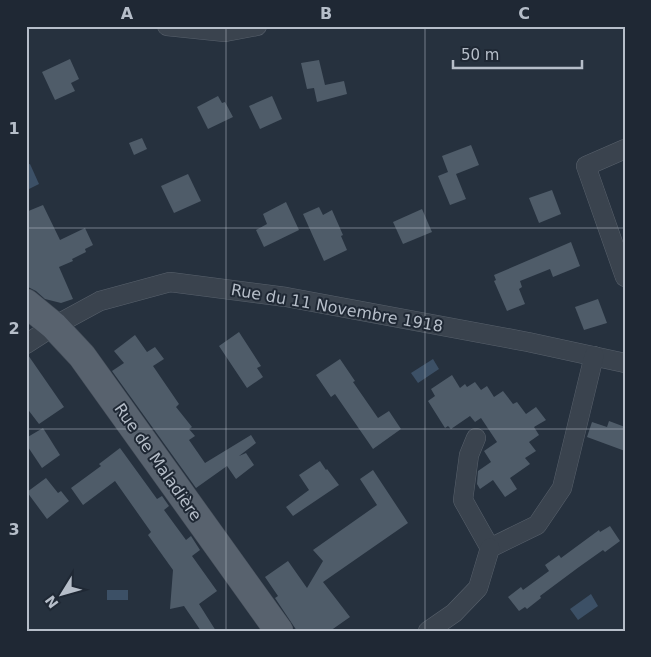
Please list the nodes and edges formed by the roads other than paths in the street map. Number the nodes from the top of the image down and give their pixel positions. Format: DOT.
graph roads {
  1 [pos="166,26"];
  2 [pos="257,26"];
  3 [pos="625,149"];
  4 [pos="625,276"];
  5 [pos="26,303"];
  6 [pos="54,326"];
  7 [pos="26,344"];
  8 [pos="594,356"];
  9 [pos="625,363"];
  10 [pos="476,438"];
  11 [pos="490,548"];
  12 [pos="279,631"];
  13 [pos="428,631"];
  1 -- 2 [label="street"];
  3 -- 4 [label="street"];
  5 -- 6 [label="main road, Rue de Maladière"];
  6 -- 7 [label="street, Rue du 11 Novembre 1918"];
  6 -- 8 [label="street, Rue du 11 Novembre 1918"];
  6 -- 12 [label="main road, Rue de Maladière"];
  8 -- 9 [label="street, Rue du 11 Novembre 1918"];
  8 -- 11 [label="street"];
  10 -- 11 [label="street"];
  11 -- 13 [label="street"];
}
